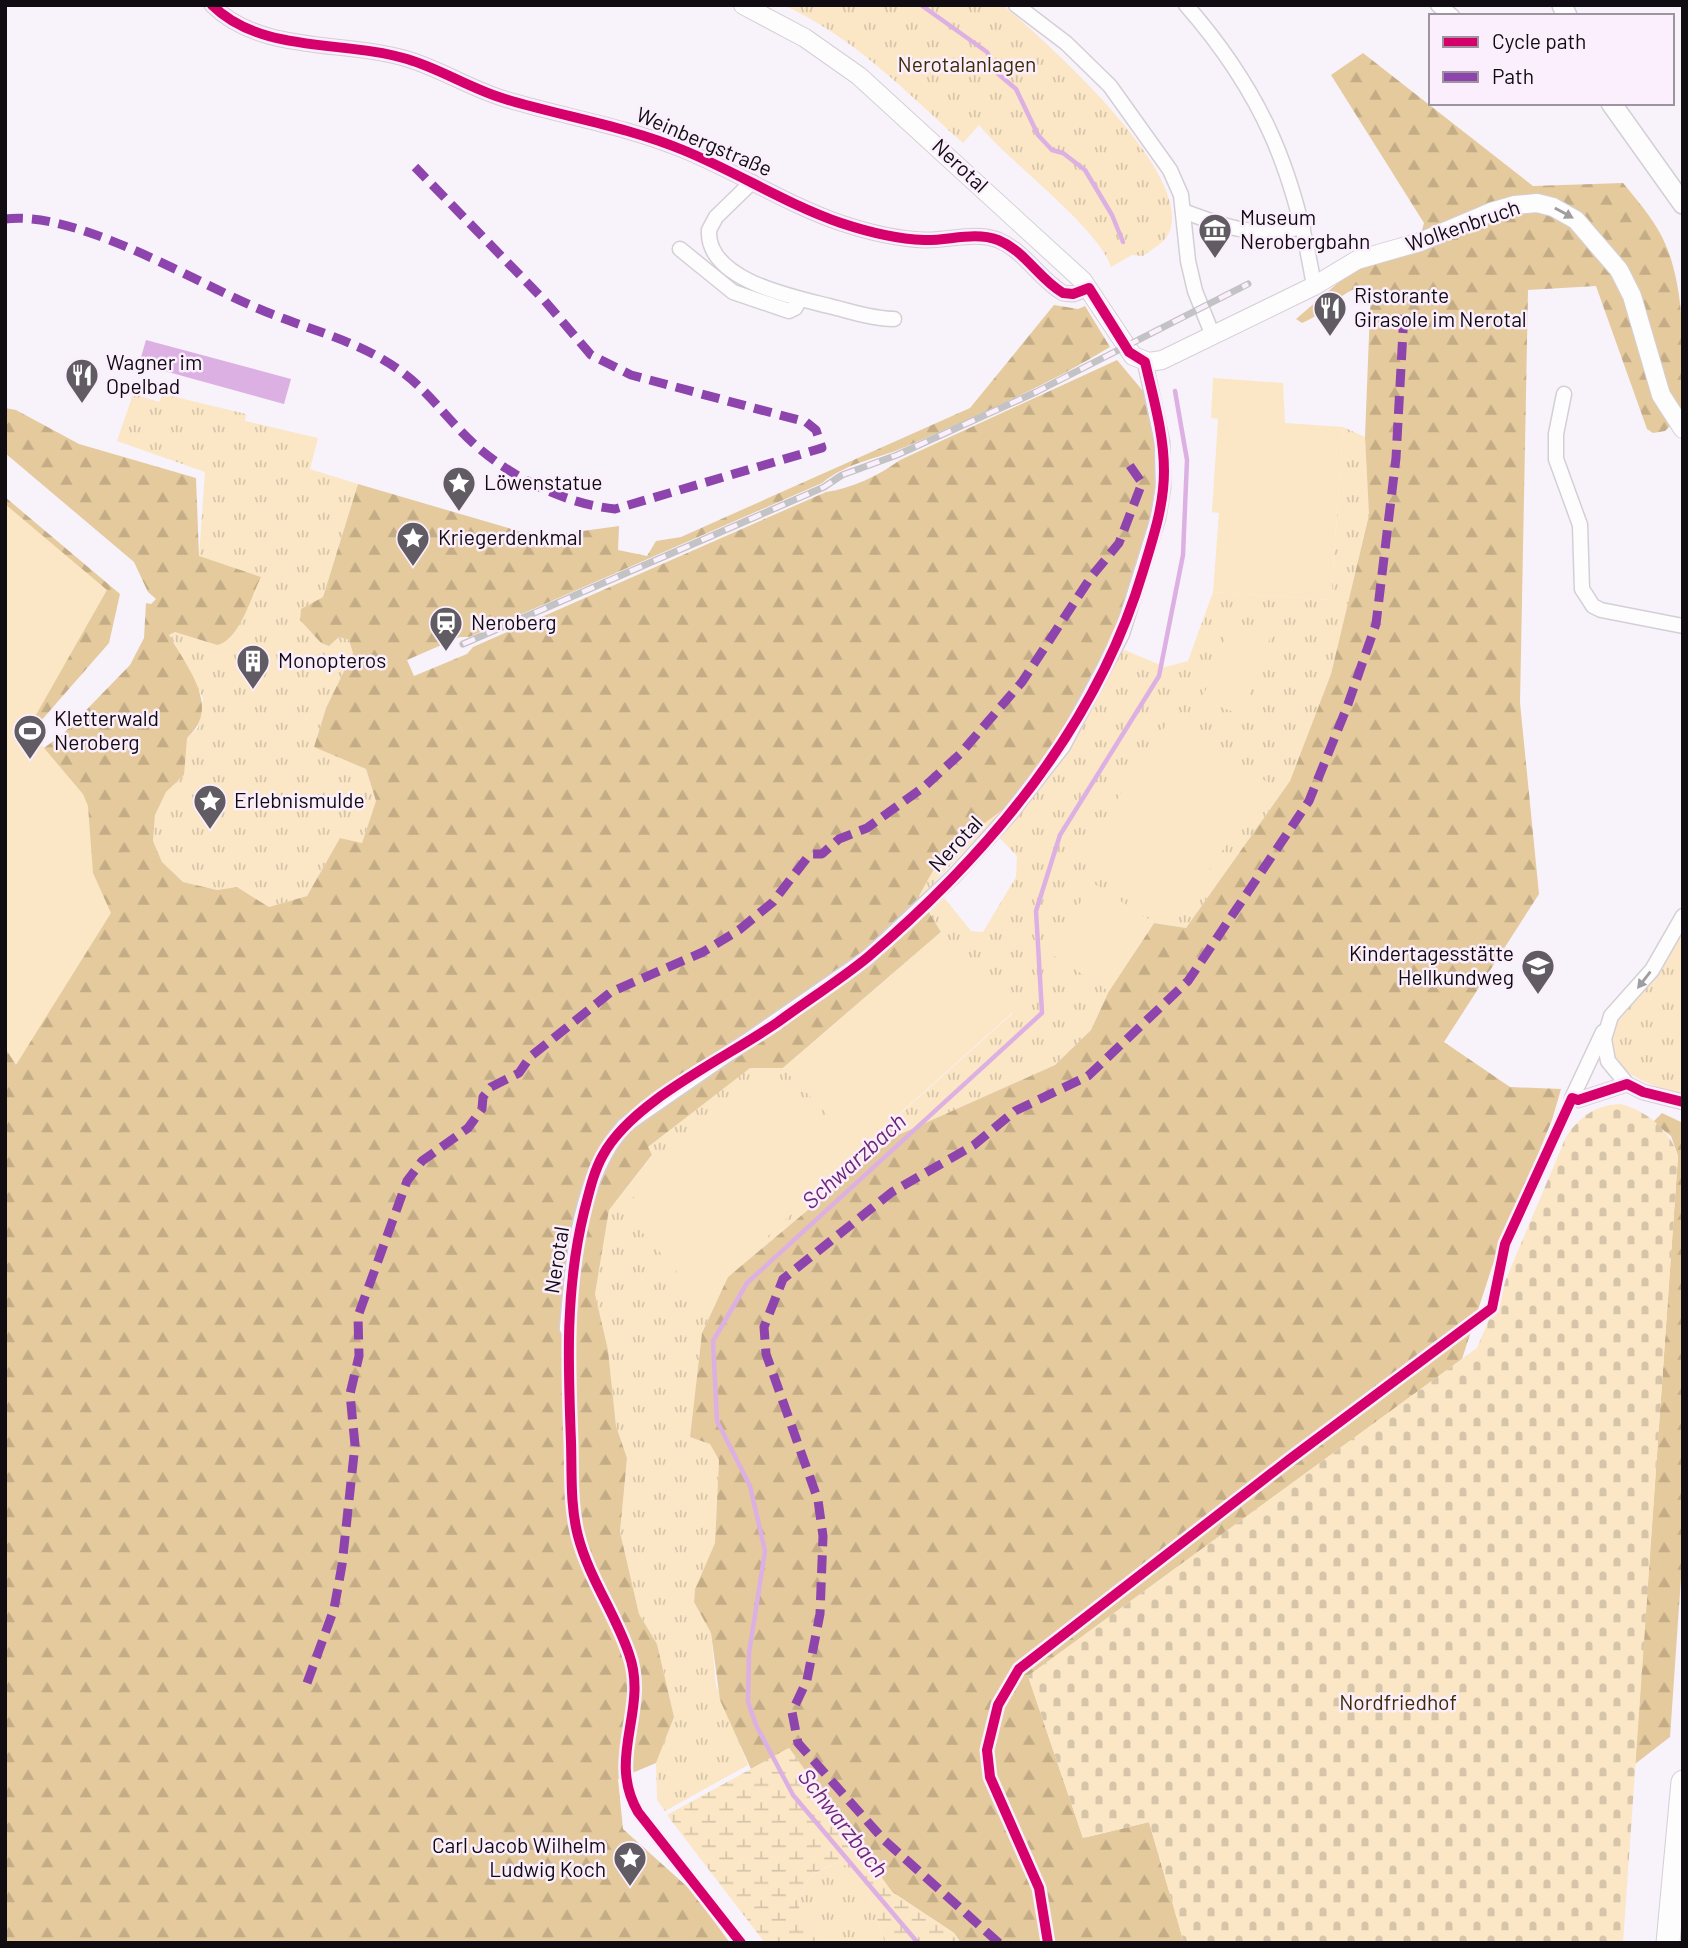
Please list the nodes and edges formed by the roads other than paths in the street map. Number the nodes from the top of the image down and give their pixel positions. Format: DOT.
graph roads {
  1 [pos="212,5"];
  2 [pos="743,5"];
  3 [pos="1016,5"];
  4 [pos="1186,5"];
  5 [pos="1612,105"];
  6 [pos="752,182"];
  7 [pos="1683,204"];
  8 [pos="1183,211"];
  9 [pos="1303,227"];
  10 [pos="680,249"];
  11 [pos="1314,286"];
  12 [pos="1089,288"];
  13 [pos="800,299"];
  14 [pos="894,319"];
  15 [pos="1213,336"];
  16 [pos="1145,362"];
  17 [pos="1564,394"];
  18 [pos="1683,429"];
  19 [pos="1683,626"];
  20 [pos="1683,916"];
  21 [pos="1606,1028"];
  22 [pos="1627,1084"];
  23 [pos="1683,1102"];
  24 [pos="567,1329"];
  25 [pos="1683,1782"];
  26 [pos="1668,1943"];
  1 -- 6 [label="street, Weinbergstraße"];
  2 -- 12 [label="street, Nerotal"];
  3 -- 8 [label="street"];
  4 -- 9 [label="street"];
  5 -- 7 [label="main road"];
  6 -- 12 [label="street, Weinbergstraße"];
  6 -- 13 [label="street"];
  8 -- 9 [label="street"];
  8 -- 15 [label="street"];
  9 -- 11 [label="street"];
  10 -- 13 [label="street"];
  11 -- 15 [label="street, Wolkenbruch"];
  11 -- 18 [label="street, Wolkenbruch, one-way"];
  12 -- 16 [label="street, Nerotal"];
  13 -- 14 [label="street"];
  15 -- 16 [label="street"];
  16 -- 24 [label="street, Nerotal"];
  17 -- 19 [label="street"];
  20 -- 21 [label="street, one-way"];
  21 -- 22 [label="street"];
  21 -- 22 [label="street"];
  22 -- 23 [label="street"];
  25 -- 26 [label="main road"];
}
